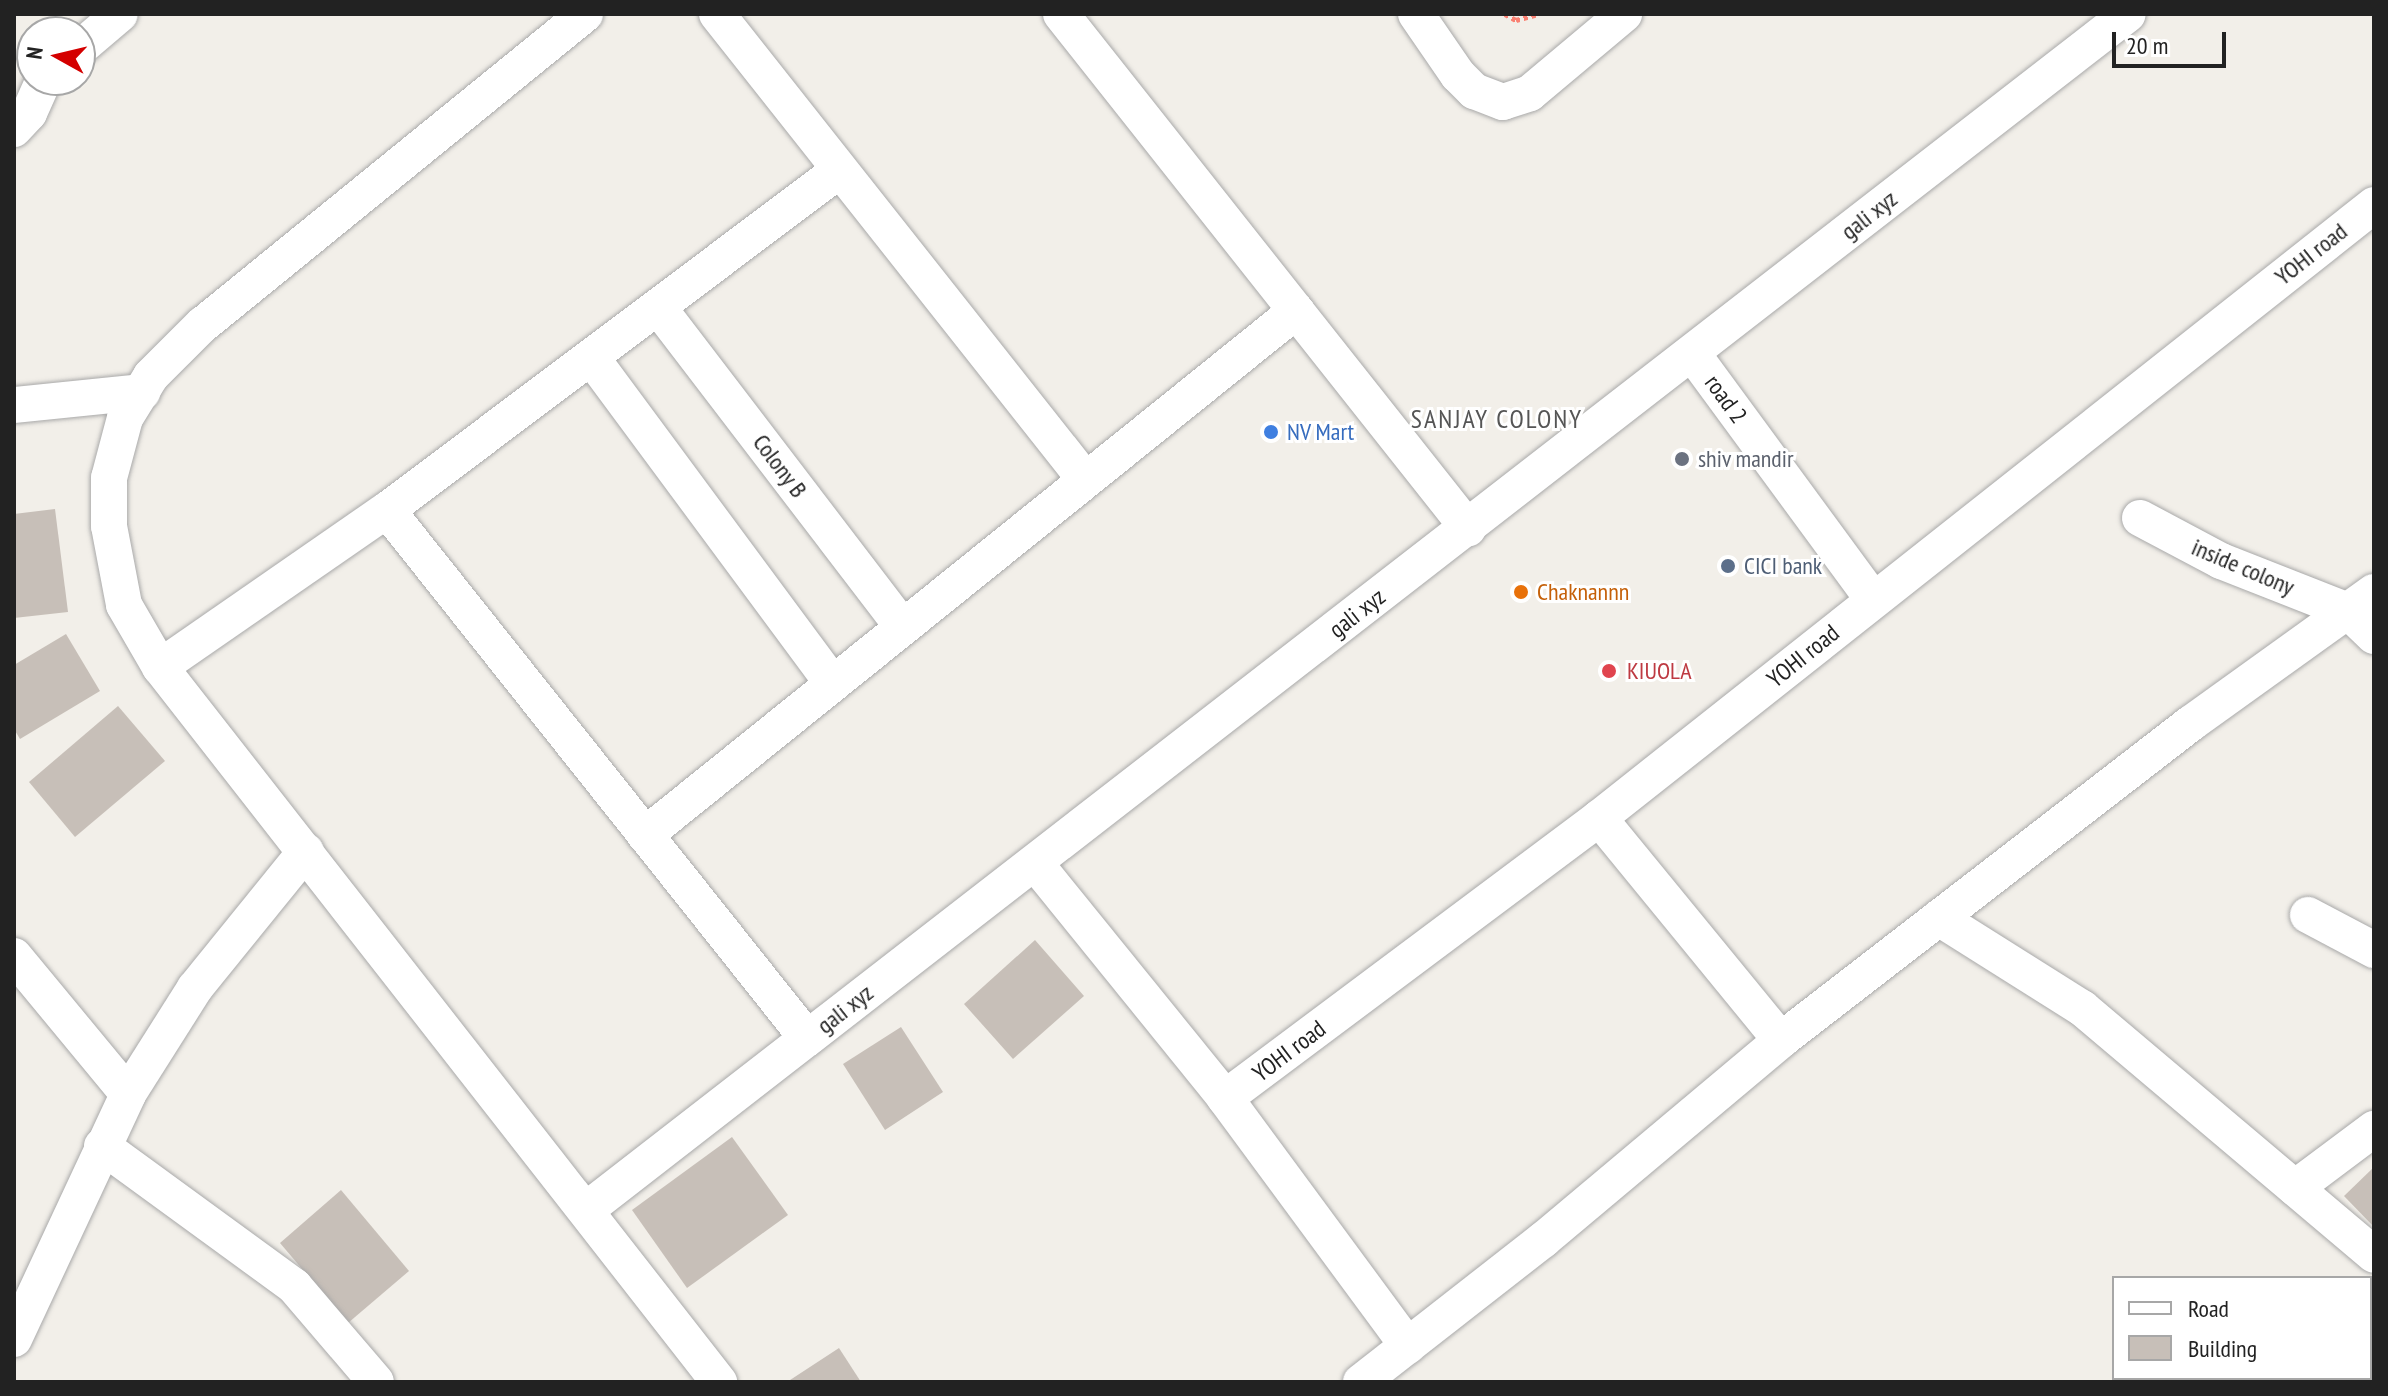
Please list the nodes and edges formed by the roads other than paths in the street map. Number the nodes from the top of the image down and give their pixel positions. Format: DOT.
graph roads {
  1 [pos="120,14"];
  2 [pos="585,14"];
  3 [pos="717,14"];
  4 [pos="1416,14"];
  5 [pos="1624,14"];
  6 [pos="2128,14"];
  7 [pos="1067,16"];
  8 [pos="96,34"];
  9 [pos="37,96"];
  10 [pos="14,129"];
  11 [pos="837,172"];
  12 [pos="2374,205"];
  13 [pos="658,307"];
  14 [pos="1296,311"];
  15 [pos="1692,353"];
  16 [pos="591,357"];
  17 [pos="142,392"];
  18 [pos="14,405"];
  19 [pos="1084,478"];
  20 [pos="387,510"];
  21 [pos="2140,518"];
  22 [pos="1468,528"];
  23 [pos="1873,599"];
  24 [pos="2361,602"];
  25 [pos="902,626"];
  26 [pos="2374,636"];
  27 [pos="160,667"];
  28 [pos="832,683"];
  29 [pos="1599,818"];
  30 [pos="645,835"];
  31 [pos="306,851"];
  32 [pos="1035,863"];
  33 [pos="2308,915"];
  34 [pos="1939,918"];
  35 [pos="2374,950"];
  36 [pos="14,956"];
  37 [pos="807,1038"];
  38 [pos="1781,1040"];
  39 [pos="128,1094"];
  40 [pos="1225,1098"];
  41 [pos="2374,1129"];
  42 [pos="102,1146"];
  43 [pos="2295,1188"];
  44 [pos="586,1210"];
  45 [pos="2374,1255"];
  46 [pos="14,1339"];
  47 [pos="1408,1346"];
  48 [pos="376,1382"];
  49 [pos="719,1382"];
  50 [pos="1361,1382"];
  1 -- 8 [label="street"];
  2 -- 17 [label="street"];
  3 -- 11 [label="street"];
  4 -- 5 [label="street"];
  6 -- 15 [label="street, gali xyz"];
  7 -- 14 [label="street"];
  9 -- 10 [label="street"];
  11 -- 13 [label="street"];
  11 -- 19 [label="street"];
  12 -- 23 [label="street, YOHI road"];
  13 -- 16 [label="street"];
  13 -- 25 [label="street, Colony B"];
  14 -- 19 [label="street"];
  14 -- 22 [label="street"];
  15 -- 22 [label="street, gali xyz"];
  15 -- 23 [label="street, road 2"];
  16 -- 20 [label="street"];
  16 -- 28 [label="street"];
  17 -- 18 [label="street"];
  17 -- 27 [label="street"];
  19 -- 25 [label="street"];
  20 -- 27 [label="street"];
  20 -- 30 [label="street"];
  21 -- 24 [label="street, inside colony"];
  22 -- 32 [label="street, gali xyz"];
  23 -- 29 [label="street, YOHI road"];
  24 -- 26 [label="street"];
  24 -- 34 [label="street"];
  25 -- 28 [label="street"];
  27 -- 31 [label="street"];
  28 -- 30 [label="street"];
  29 -- 38 [label="street"];
  29 -- 40 [label="street, YOHI road"];
  30 -- 37 [label="street"];
  31 -- 39 [label="street"];
  31 -- 44 [label="street"];
  32 -- 37 [label="street, gali xyz"];
  32 -- 40 [label="street"];
  33 -- 35 [label="street"];
  34 -- 38 [label="street"];
  34 -- 43 [label="street"];
  36 -- 39 [label="street"];
  37 -- 44 [label="street, gali xyz"];
  38 -- 47 [label="street"];
  39 -- 42 [label="street"];
  40 -- 47 [label="street"];
  41 -- 43 [label="street"];
  42 -- 46 [label="street"];
  42 -- 48 [label="street"];
  43 -- 45 [label="street"];
  44 -- 49 [label="street"];
  47 -- 50 [label="street"];
}
